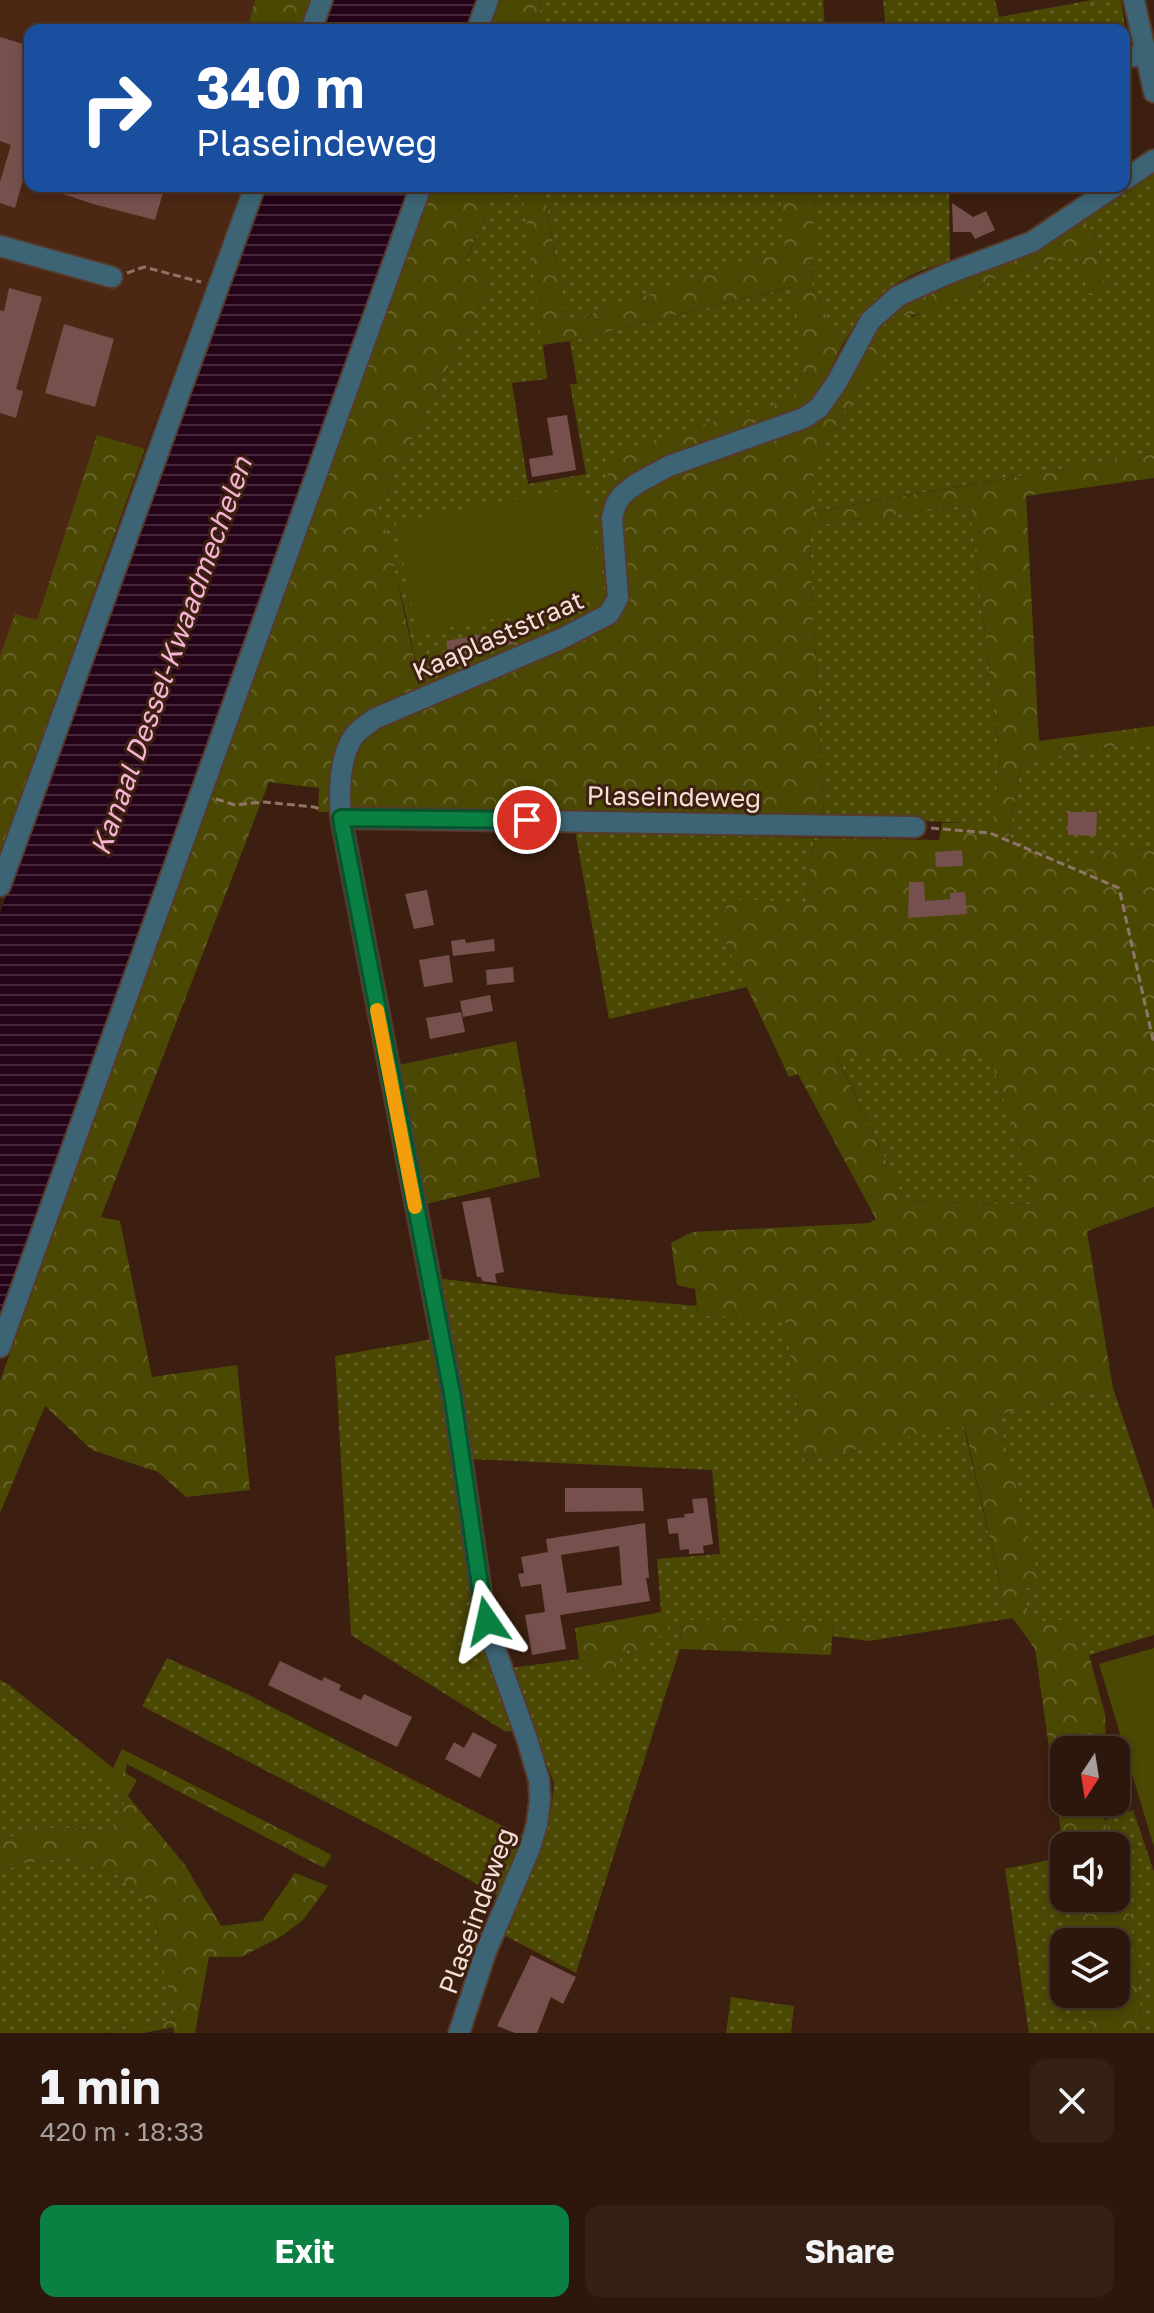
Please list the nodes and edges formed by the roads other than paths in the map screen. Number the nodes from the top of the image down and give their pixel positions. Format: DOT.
graph roads {
  1 [pos="322,0"];
  2 [pos="488,0"];
  3 [pos="1134,0"];
  4 [pos="313,24"];
  5 [pos="479,24"];
  6 [pos="1150,55"];
  7 [pos="1130,57"];
  8 [pos="1154,92"];
  9 [pos="1154,160"];
  10 [pos="1130,176"];
  11 [pos="253,192"];
  12 [pos="419,192"];
  13 [pos="1106,192"];
  14 [pos="0,246"];
  15 [pos="112,277"];
  16 [pos="341,818"];
  17 [pos="915,827"];
  18 [pos="0,886"];
  19 [pos="0,1347"];
  20 [pos="459,2033"];
  1 -- 4 [label="street"];
  2 -- 5 [label="street"];
  3 -- 6 [label="street"];
  6 -- 7 [label="street"];
  6 -- 8 [label="street"];
  9 -- 10 [label="street"];
  11 -- 18 [label="street"];
  12 -- 19 [label="street"];
  13 -- 16 [label="street, Kaaplaststraat"];
  14 -- 15 [label="street"];
  16 -- 17 [label="street, Plaseindeweg"];
  16 -- 20 [label="street, Plaseindeweg"];
}
